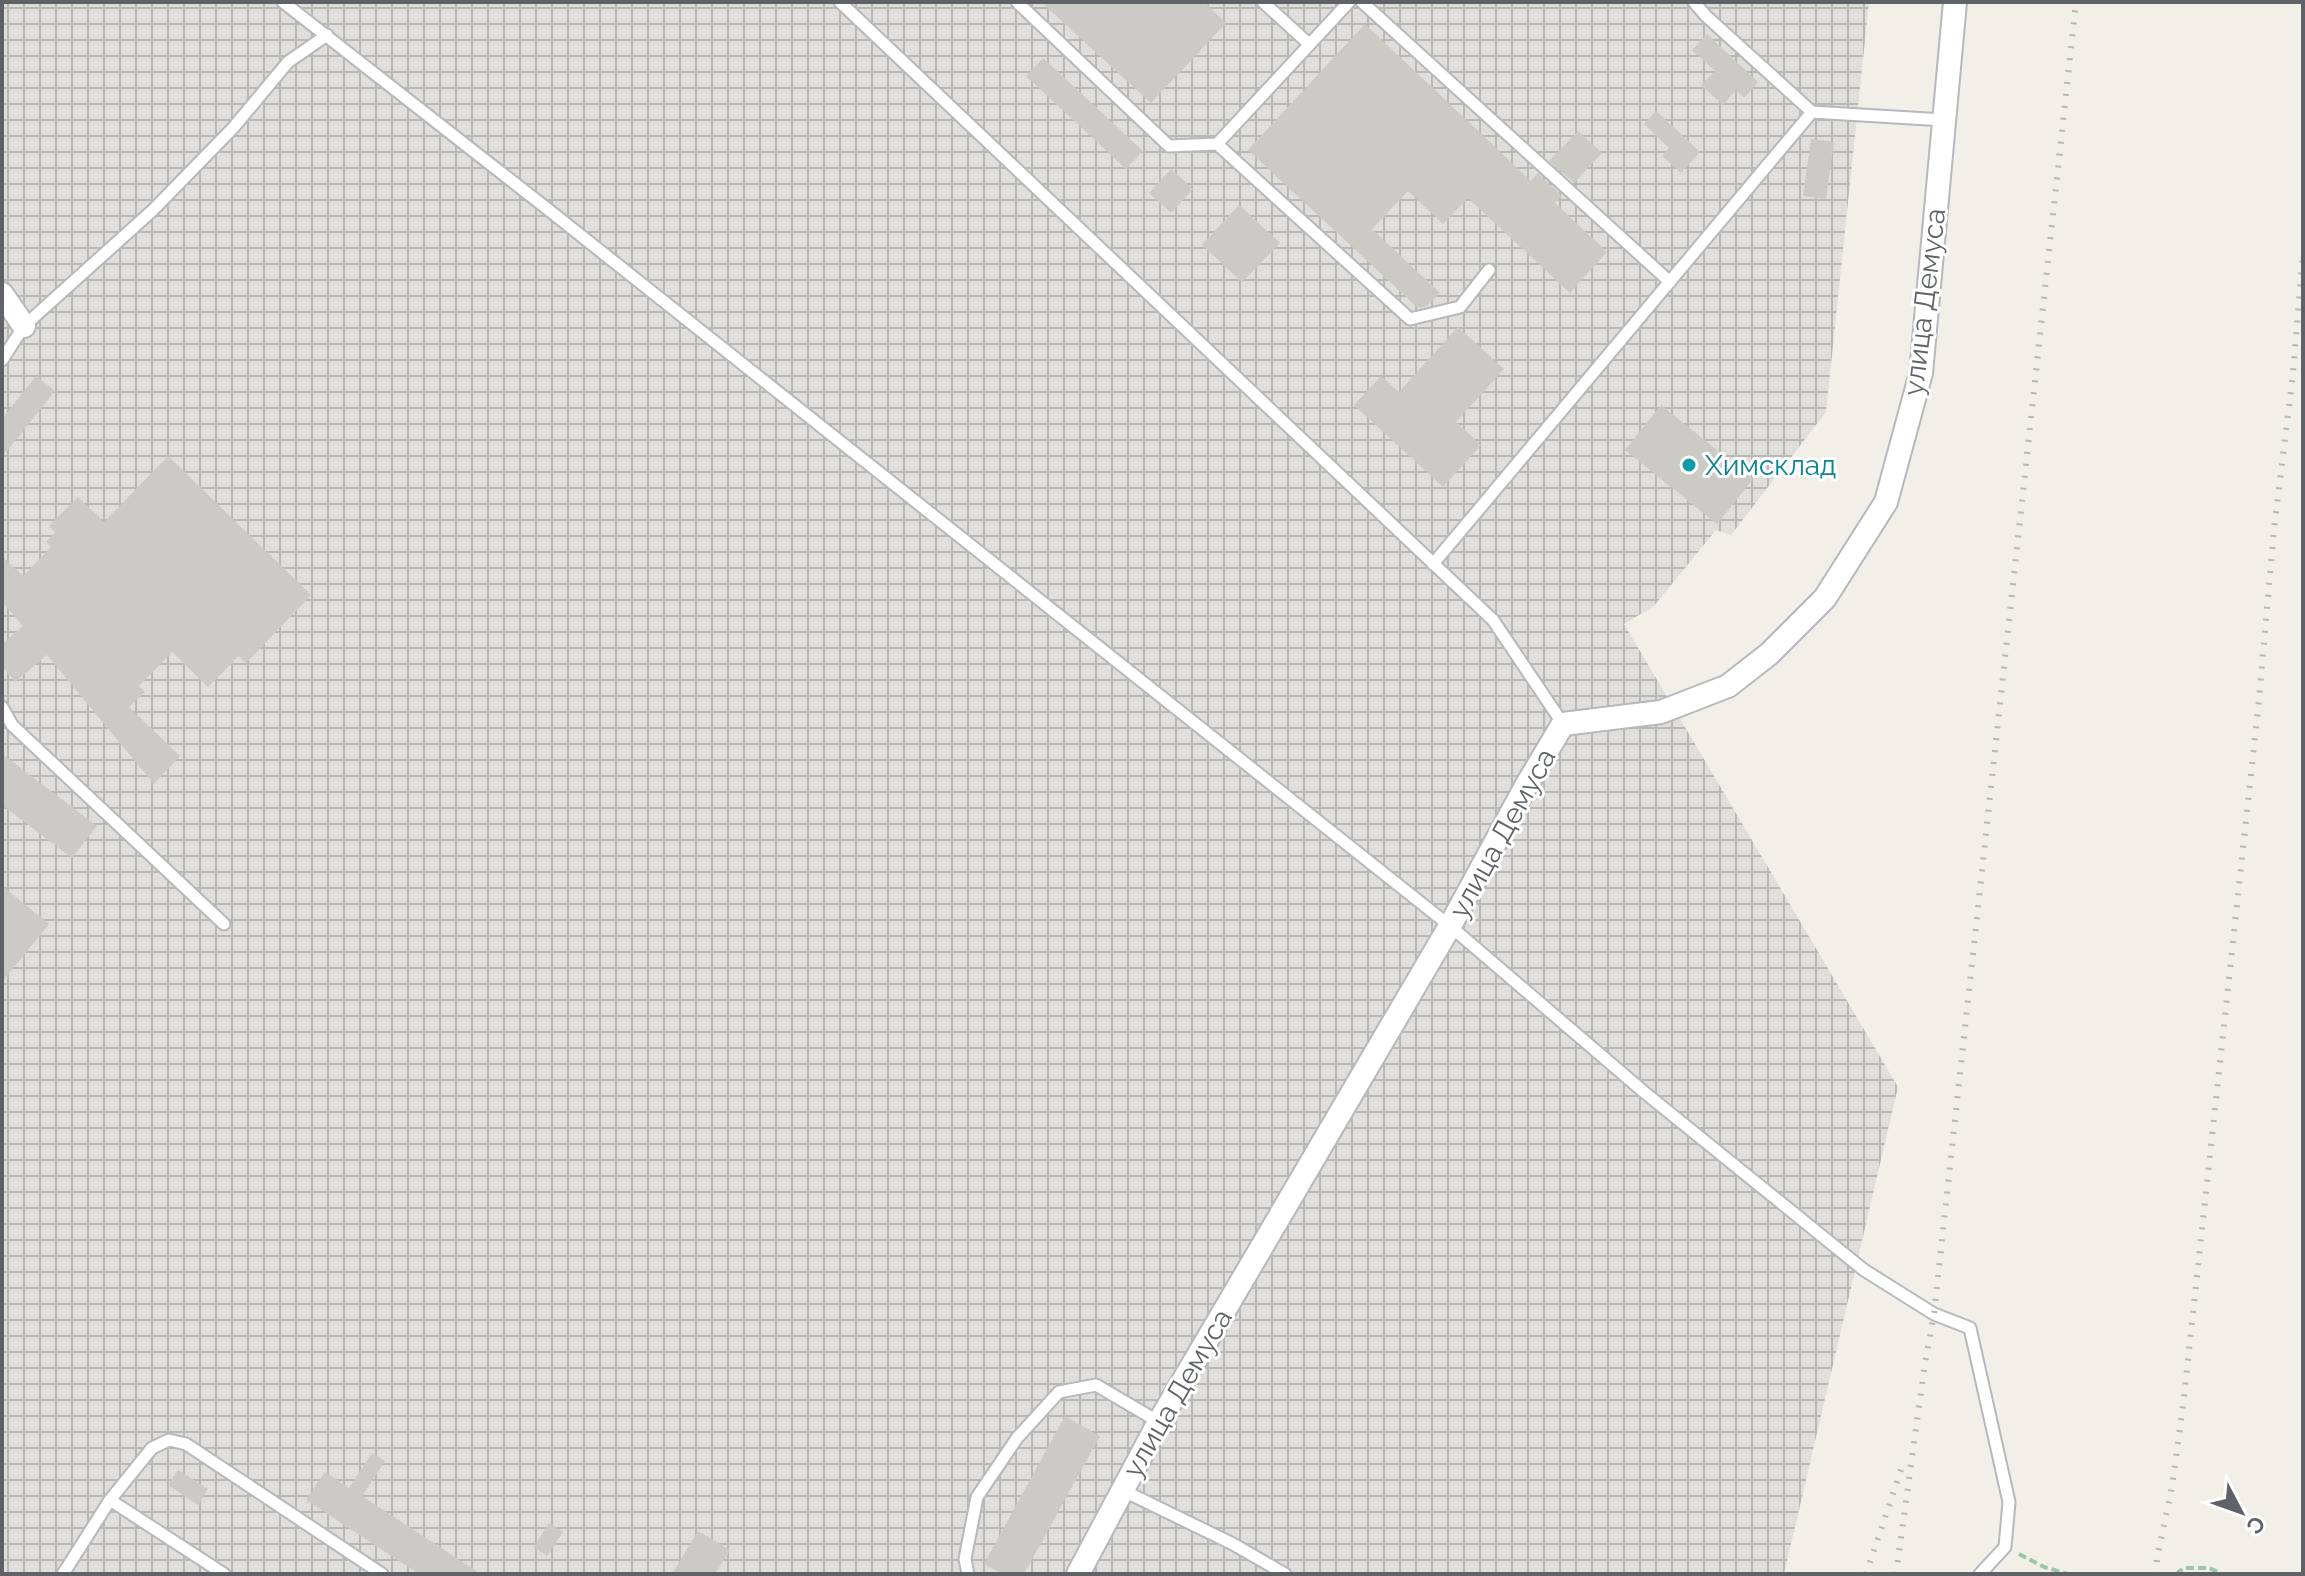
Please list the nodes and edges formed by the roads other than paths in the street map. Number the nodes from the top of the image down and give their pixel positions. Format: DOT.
graph roads {
  1 [pos="283,2"];
  2 [pos="840,2"];
  3 [pos="1017,2"];
  4 [pos="1263,2"];
  5 [pos="1349,2"];
  6 [pos="1362,2"];
  7 [pos="1694,2"];
  8 [pos="1955,2"];
  9 [pos="327,35"];
  10 [pos="1309,44"];
  11 [pos="1812,112"];
  12 [pos="1944,120"];
  13 [pos="1217,144"];
  14 [pos="1489,270"];
  15 [pos="1670,282"];
  16 [pos="2,294"];
  17 [pos="24,326"];
  18 [pos="2,360"];
  19 [pos="1433,564"];
  20 [pos="2,707"];
  21 [pos="1563,724"];
  22 [pos="224,924"];
  23 [pos="1450,926"];
  24 [pos="1159,1422"];
  25 [pos="1122,1489"];
  26 [pos="110,1500"];
  27 [pos="63,1574"];
  28 [pos="224,1574"];
  29 [pos="382,1574"];
  30 [pos="968,1574"];
  31 [pos="1078,1574"];
  32 [pos="1285,1574"];
  33 [pos="1980,1574"];
  1 -- 9 [label="lane"];
  2 -- 19 [label="lane"];
  3 -- 13 [label="lane"];
  4 -- 10 [label="lane"];
  5 -- 10 [label="lane"];
  6 -- 15 [label="lane"];
  7 -- 11 [label="lane"];
  8 -- 12 [label="street, улица Демуса"];
  9 -- 17 [label="lane"];
  9 -- 23 [label="lane"];
  10 -- 13 [label="lane"];
  11 -- 12 [label="lane"];
  11 -- 15 [label="lane"];
  12 -- 21 [label="street, улица Демуса"];
  13 -- 14 [label="lane"];
  15 -- 19 [label="lane"];
  16 -- 17 [label="street"];
  17 -- 18 [label="lane"];
  19 -- 21 [label="lane"];
  20 -- 22 [label="lane"];
  21 -- 23 [label="street, улица Демуса"];
  23 -- 24 [label="street, улица Демуса"];
  23 -- 33 [label="lane"];
  24 -- 25 [label="street, улица Демуса"];
  24 -- 30 [label="lane"];
  25 -- 31 [label="street, улица Демуса"];
  25 -- 32 [label="lane"];
  26 -- 27 [label="lane"];
  26 -- 28 [label="lane"];
  26 -- 29 [label="lane"];
}
